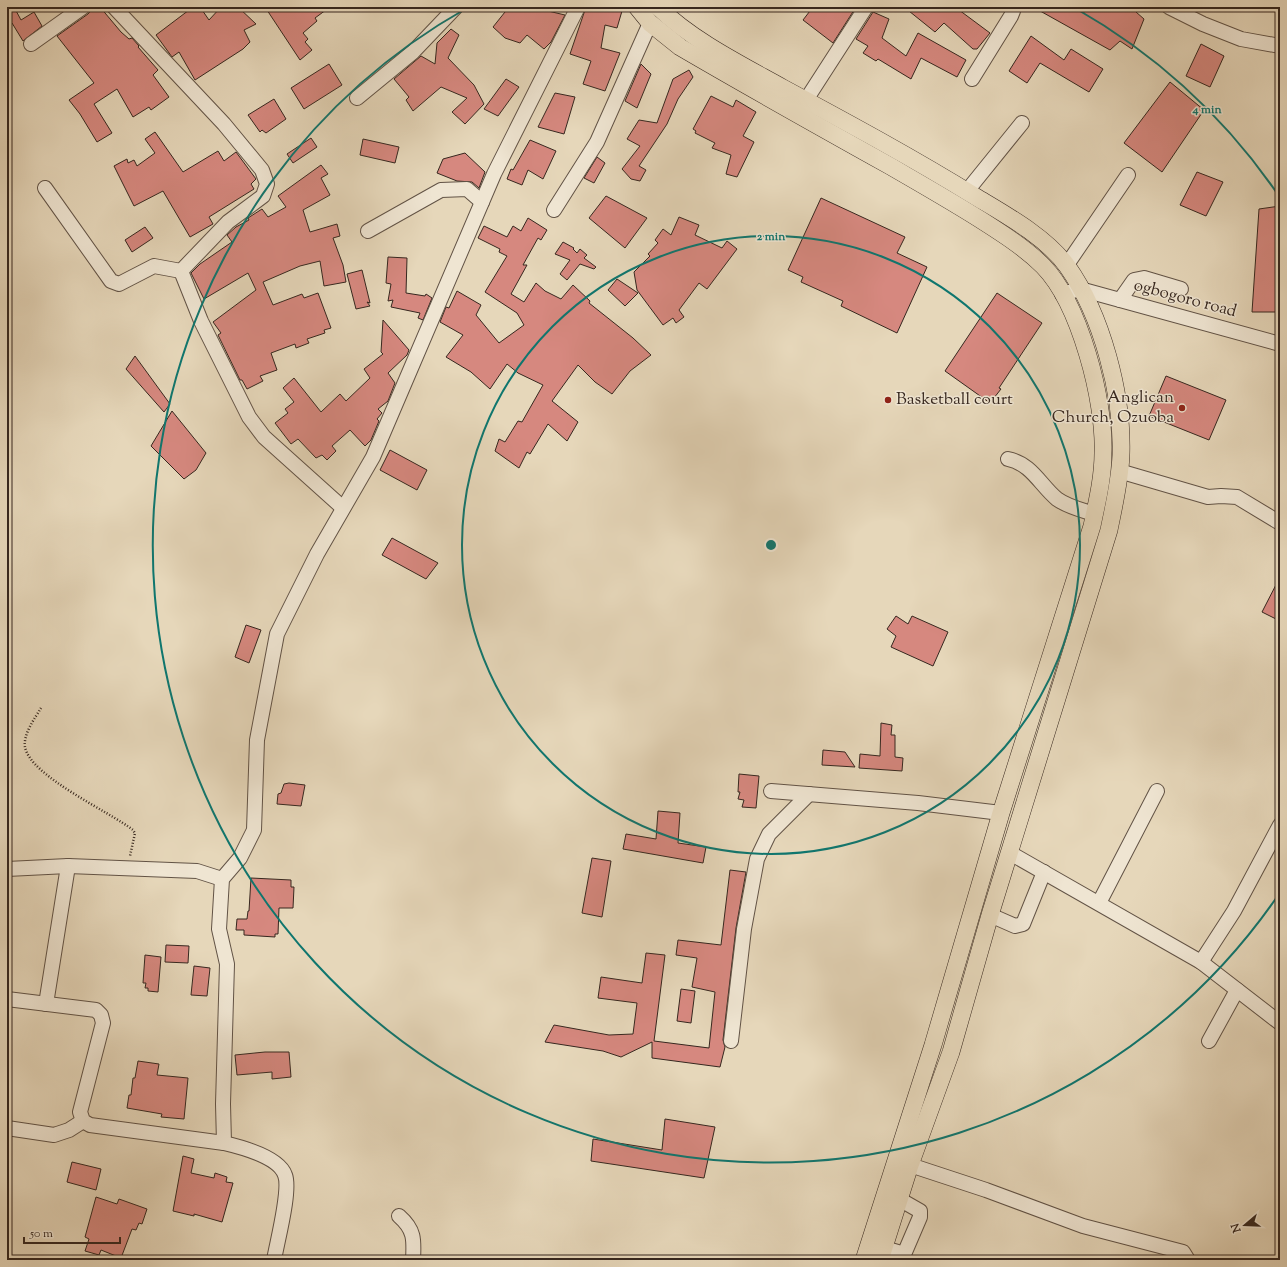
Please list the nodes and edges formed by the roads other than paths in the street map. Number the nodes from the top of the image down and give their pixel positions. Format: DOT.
graph roads {
  1 [pos="83,7"];
  2 [pos="114,7"];
  3 [pos="456,7"];
  4 [pos="578,7"];
  5 [pos="637,7"];
  6 [pos="658,7"];
  7 [pos="866,7"];
  8 [pos="1011,7"];
  9 [pos="1169,7"];
  10 [pos="650,23"];
  11 [pos="31,44"];
  12 [pos="1280,46"];
  13 [pos="972,79"];
  14 [pos="357,98"];
  15 [pos="806,100"];
  16 [pos="1022,123"];
  17 [pos="1128,175"];
  18 [pos="45,188"];
  19 [pos="967,191"];
  20 [pos="482,202"];
  21 [pos="554,210"];
  22 [pos="368,231"];
  23 [pos="1066,266"];
  24 [pos="181,271"];
  25 [pos="1080,289"];
  26 [pos="1180,289"];
  27 [pos="1062,294"];
  28 [pos="1120,300"];
  29 [pos="1280,344"];
  30 [pos="1008,459"];
  31 [pos="1119,471"];
  32 [pos="343,508"];
  33 [pos="1094,514"];
  34 [pos="1280,523"];
  35 [pos="771,791"];
  36 [pos="1157,791"];
  37 [pos="809,794"];
  38 [pos="1001,812"];
  39 [pos="1280,825"];
  40 [pos="1010,853"];
  41 [pos="68,866"];
  42 [pos="7,869"];
  43 [pos="1044,872"];
  44 [pos="222,879"];
  45 [pos="1099,903"];
  46 [pos="990,915"];
  47 [pos="1201,962"];
  48 [pos="1237,990"];
  49 [pos="7,1000"];
  50 [pos="46,1004"];
  51 [pos="1280,1023"];
  52 [pos="732,1041"];
  53 [pos="1209,1041"];
  54 [pos="933,1045"];
  55 [pos="951,1052"];
  56 [pos="83,1121"];
  57 [pos="7,1128"];
  58 [pos="224,1143"];
  59 [pos="910,1165"];
  60 [pos="899,1199"];
  61 [pos="399,1216"];
  62 [pos="882,1254"];
  63 [pos="274,1260"];
  64 [pos="413,1260"];
  65 [pos="864,1260"];
  66 [pos="1188,1260"];
  1 -- 11 [label="street"];
  2 -- 24 [label="street"];
  3 -- 14 [label="street"];
  4 -- 20 [label="street"];
  5 -- 10 [label="main road"];
  6 -- 15 [label="main road"];
  7 -- 15 [label="street"];
  8 -- 13 [label="street"];
  9 -- 12 [label="street"];
  10 -- 21 [label="street"];
  10 -- 27 [label="main road"];
  15 -- 19 [label="main road"];
  16 -- 19 [label="street"];
  17 -- 23 [label="street"];
  18 -- 24 [label="street"];
  19 -- 23 [label="main road"];
  20 -- 22 [label="street"];
  20 -- 32 [label="street"];
  23 -- 25 [label="main road"];
  24 -- 32 [label="street"];
  25 -- 27 [label="street"];
  25 -- 28 [label="street, ogbogoro road"];
  25 -- 31 [label="main road"];
  26 -- 28 [label="street"];
  27 -- 33 [label="main road"];
  28 -- 29 [label="street, ogbogoro road"];
  30 -- 33 [label="street"];
  31 -- 34 [label="street"];
  31 -- 40 [label="main road"];
  32 -- 44 [label="street"];
  33 -- 38 [label="main road"];
  35 -- 37 [label="street"];
  36 -- 45 [label="street"];
  37 -- 38 [label="street"];
  37 -- 52 [label="street"];
  38 -- 54 [label="main road"];
  39 -- 47 [label="street"];
  40 -- 43 [label="street"];
  40 -- 46 [label="main road"];
  41 -- 42 [label="street"];
  41 -- 44 [label="street"];
  41 -- 50 [label="street"];
  43 -- 45 [label="street"];
  43 -- 46 [label="street"];
  44 -- 58 [label="street"];
  45 -- 47 [label="street"];
  46 -- 55 [label="main road"];
  47 -- 48 [label="street"];
  48 -- 51 [label="street"];
  48 -- 53 [label="street"];
  49 -- 50 [label="street"];
  50 -- 56 [label="street"];
  54 -- 55 [label="main road"];
  54 -- 65 [label="main road"];
  55 -- 59 [label="main road"];
  56 -- 57 [label="street"];
  56 -- 58 [label="street"];
  58 -- 63 [label="street"];
  59 -- 60 [label="main road"];
  59 -- 66 [label="street"];
  60 -- 62 [label="main road"];
  60 -- 62 [label="street"];
  61 -- 64 [label="street"];
}
